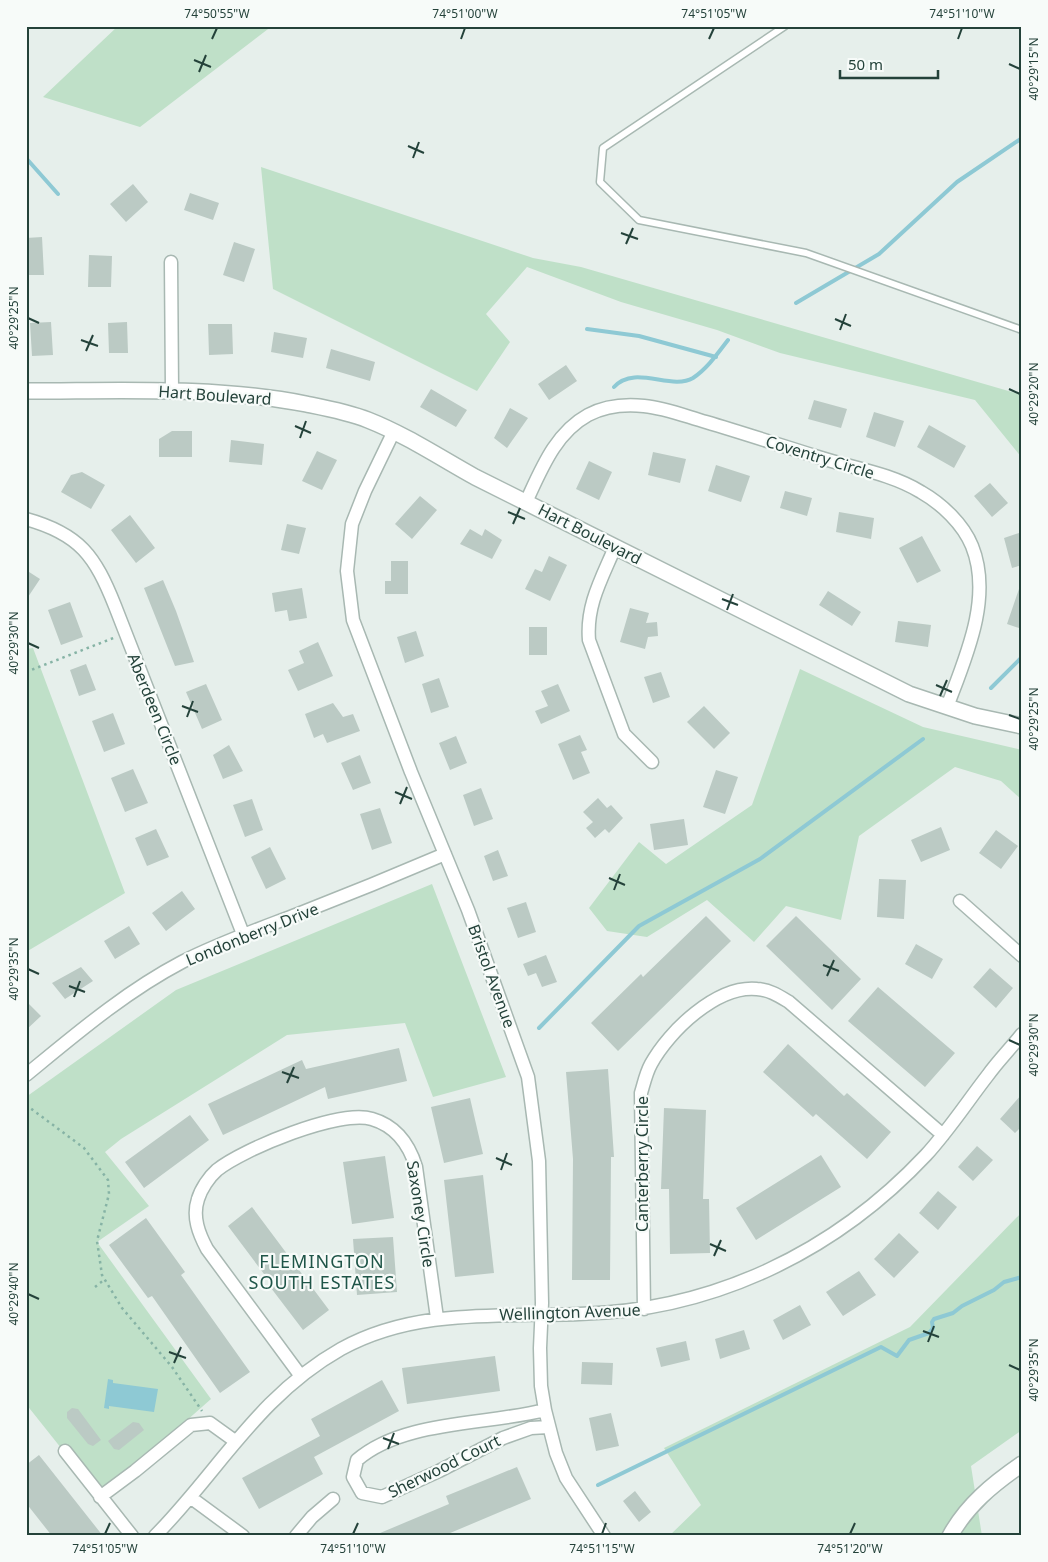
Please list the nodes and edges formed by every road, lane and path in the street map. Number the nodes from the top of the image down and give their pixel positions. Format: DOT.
graph roads {
  1 [pos="785,26"];
  2 [pos="171,262"];
  3 [pos="1022,330"];
  4 [pos="26,391"];
  5 [pos="172,391"];
  6 [pos="394,431"];
  7 [pos="526,502"];
  8 [pos="26,519"];
  9 [pos="615,547"];
  10 [pos="125,634"];
  11 [pos="26,672"];
  12 [pos="947,707"];
  13 [pos="1022,726"];
  14 [pos="652,762"];
  15 [pos="444,854"];
  16 [pos="960,901"];
  17 [pos="243,934"];
  18 [pos="1022,956"];
  19 [pos="1022,1034"];
  20 [pos="26,1075"];
  21 [pos="26,1105"];
  22 [pos="943,1135"];
  23 [pos="104,1279"];
  24 [pos="95,1287"];
  25 [pos="644,1309"];
  26 [pos="541,1315"];
  27 [pos="437,1318"];
  28 [pos="300,1375"];
  29 [pos="545,1410"];
  30 [pos="210,1423"];
  31 [pos="548,1427"];
  32 [pos="234,1441"];
  33 [pos="65,1451"];
  34 [pos="1022,1464"];
  35 [pos="100,1497"];
  36 [pos="190,1497"];
  37 [pos="333,1499"];
  38 [pos="132,1536"];
  39 [pos="155,1536"];
  40 [pos="243,1536"];
  41 [pos="296,1536"];
  42 [pos="604,1536"];
  43 [pos="950,1536"];
  1 -- 3 [label="lane"];
  2 -- 5 [label="street"];
  4 -- 5 [label="street, Hart Boulevard"];
  5 -- 6 [label="street, Hart Boulevard"];
  6 -- 7 [label="street, Hart Boulevard"];
  6 -- 15 [label="street, Bristol Avenue"];
  7 -- 9 [label="street, Hart Boulevard"];
  7 -- 12 [label="street, Coventry Circle"];
  8 -- 10 [label="street, Aberdeen Circle"];
  9 -- 12 [label="street, Hart Boulevard"];
  9 -- 14 [label="street"];
  10 -- 11 [label="path"];
  10 -- 17 [label="street, Aberdeen Circle"];
  12 -- 13 [label="street, Hart Boulevard"];
  15 -- 17 [label="street, Londonberry Drive"];
  15 -- 26 [label="street, Bristol Avenue"];
  16 -- 18 [label="street"];
  17 -- 20 [label="street, Londonberry Drive"];
  19 -- 22 [label="street, Wellington Avenue"];
  21 -- 23 [label="path"];
  22 -- 25 [label="street, Wellington Avenue"];
  22 -- 25 [label="street, Canterberry Circle"];
  23 -- 24 [label="path"];
  23 -- 30 [label="path"];
  25 -- 26 [label="street, Wellington Avenue"];
  26 -- 27 [label="street, Wellington Avenue"];
  26 -- 29 [label="street, Bristol Avenue"];
  27 -- 28 [label="street, Wellington Avenue"];
  27 -- 28 [label="street, Saxoney Circle"];
  28 -- 32 [label="street, Wellington Avenue"];
  29 -- 31 [label="street, Bristol Avenue"];
  29 -- 31 [label="street, Sherwood Court"];
  30 -- 32 [label="street"];
  30 -- 35 [label="street"];
  31 -- 42 [label="street, Bristol Avenue"];
  32 -- 36 [label="street, Wellington Avenue"];
  33 -- 35 [label="street"];
  34 -- 43 [label="street"];
  35 -- 38 [label="street"];
  36 -- 39 [label="street, Wellington Avenue"];
  36 -- 40 [label="street"];
  37 -- 41 [label="street"];
}
